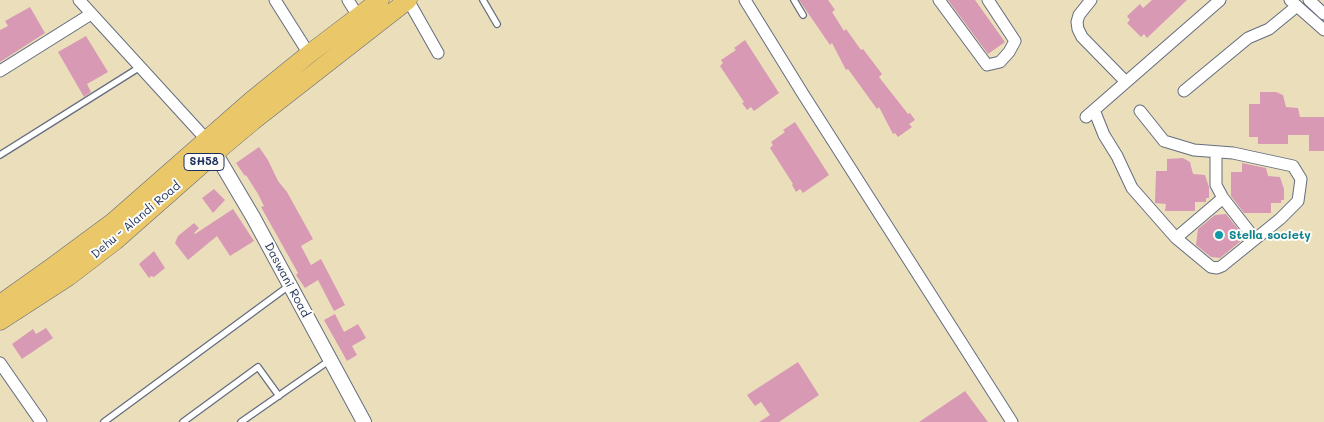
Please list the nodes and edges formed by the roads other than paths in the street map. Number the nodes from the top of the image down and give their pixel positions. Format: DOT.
graph roads {
  1 [pos="79,0"];
  2 [pos="275,0"];
  3 [pos="348,0"];
  4 [pos="380,0"];
  5 [pos="408,0"];
  6 [pos="483,0"];
  7 [pos="745,0"];
  8 [pos="794,0"];
  9 [pos="939,0"];
  10 [pos="988,0"];
  11 [pos="1091,0"];
  12 [pos="1220,0"];
  13 [pos="1309,0"];
  14 [pos="1293,3"];
  15 [pos="91,14"];
  16 [pos="1324,14"];
  17 [pos="803,15"];
  18 [pos="358,16"];
  19 [pos="497,24"];
  20 [pos="1324,30"];
  21 [pos="438,53"];
  22 [pos="308,54"];
  23 [pos="140,67"];
  24 [pos="0,71"];
  25 [pos="1126,82"];
  26 [pos="1184,91"];
  27 [pos="1140,111"];
  28 [pos="211,145"];
  29 [pos="1216,152"];
  30 [pos="0,155"];
  31 [pos="1223,198"];
  32 [pos="1176,238"];
  33 [pos="1255,239"];
  34 [pos="290,285"];
  35 [pos="0,304"];
  36 [pos="0,322"];
  37 [pos="330,360"];
  38 [pos="0,363"];
  39 [pos="279,396"];
  40 [pos="41,422"];
  41 [pos="104,422"];
  42 [pos="182,422"];
  43 [pos="241,422"];
  44 [pos="364,422"];
  45 [pos="1012,422"];
  1 -- 15 [label="street"];
  2 -- 22 [label="street"];
  3 -- 18 [label="street"];
  4 -- 18 [label="main road, Dehu - Alandi Road / SH58"];
  5 -- 21 [label="street"];
  5 -- 28 [label="main road, Dehu - Alandi Road / SH58"];
  6 -- 19 [label="lane"];
  7 -- 45 [label="street"];
  8 -- 17 [label="lane"];
  9 -- 10 [label="street"];
  11 -- 25 [label="street"];
  12 -- 25 [label="street"];
  13 -- 16 [label="street"];
  14 -- 20 [label="street"];
  14 -- 26 [label="street"];
  15 -- 23 [label="street"];
  15 -- 24 [label="street"];
  18 -- 22 [label="main road, Dehu - Alandi Road / SH58"];
  22 -- 28 [label="main road, Dehu - Alandi Road / SH58"];
  23 -- 28 [label="street"];
  23 -- 30 [label="lane"];
  25 -- 32 [label="street"];
  27 -- 29 [label="street"];
  28 -- 34 [label="street, Daswani Road"];
  28 -- 35 [label="main road, Dehu - Alandi Road / SH58"];
  28 -- 36 [label="main road, Dehu - Alandi Road / SH58"];
  29 -- 31 [label="street"];
  29 -- 33 [label="street"];
  31 -- 32 [label="street"];
  31 -- 33 [label="street"];
  32 -- 33 [label="street"];
  34 -- 37 [label="street, Daswani Road"];
  34 -- 41 [label="lane"];
  37 -- 39 [label="lane"];
  37 -- 44 [label="street, Daswani Road"];
  38 -- 40 [label="street"];
  39 -- 42 [label="lane"];
  39 -- 43 [label="lane"];
}
